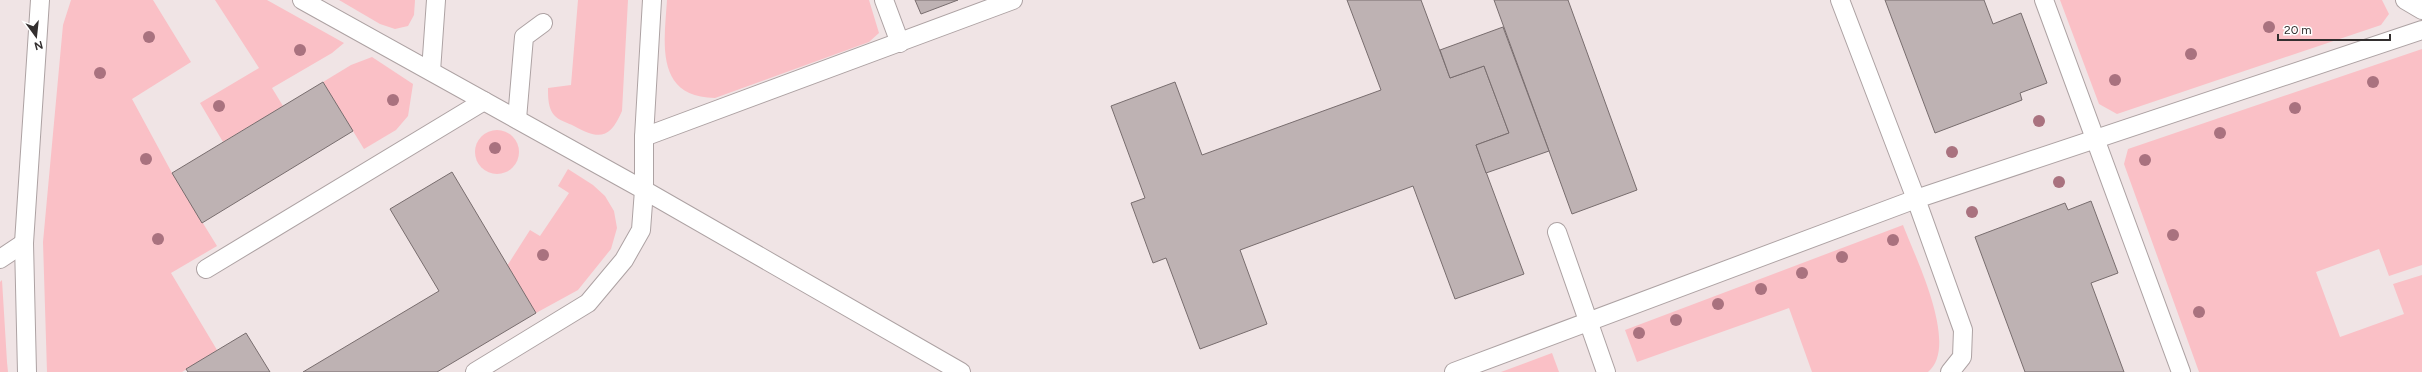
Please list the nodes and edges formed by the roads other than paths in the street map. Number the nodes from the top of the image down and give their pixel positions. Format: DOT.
graph roads {
  1 [pos="40,0"];
  2 [pos="302,0"];
  3 [pos="436,0"];
  4 [pos="652,0"];
  5 [pos="884,0"];
  6 [pos="1013,0"];
  7 [pos="1840,0"];
  8 [pos="2044,0"];
  9 [pos="2405,0"];
  10 [pos="2422,10"];
  11 [pos="543,23"];
  12 [pos="2422,30"];
  13 [pos="900,43"];
  14 [pos="431,71"];
  15 [pos="484,101"];
  16 [pos="517,119"];
  17 [pos="644,137"];
  18 [pos="2095,138"];
  19 [pos="644,190"];
  20 [pos="1916,199"];
  21 [pos="1557,232"];
  22 [pos="24,243"];
  23 [pos="0,259"];
  24 [pos="206,269"];
  25 [pos="1588,322"];
  26 [pos="27,372"];
  27 [pos="475,372"];
  28 [pos="960,372"];
  29 [pos="1454,372"];
  30 [pos="1606,372"];
  31 [pos="1950,372"];
  32 [pos="2181,372"];
  1 -- 22 [label="lane"];
  2 -- 14 [label="lane"];
  3 -- 14 [label="lane"];
  4 -- 17 [label="lane"];
  5 -- 13 [label="lane"];
  6 -- 13 [label="lane"];
  7 -- 20 [label="lane"];
  8 -- 18 [label="lane"];
  9 -- 10 [label="lane"];
  11 -- 16 [label="lane"];
  12 -- 18 [label="lane"];
  13 -- 17 [label="lane"];
  14 -- 15 [label="lane"];
  15 -- 16 [label="lane"];
  15 -- 24 [label="lane"];
  16 -- 19 [label="lane"];
  17 -- 19 [label="lane"];
  18 -- 20 [label="lane"];
  18 -- 32 [label="lane"];
  19 -- 27 [label="lane"];
  19 -- 28 [label="lane"];
  20 -- 25 [label="lane"];
  20 -- 31 [label="lane"];
  21 -- 25 [label="lane"];
  22 -- 23 [label="lane"];
  22 -- 26 [label="lane"];
  25 -- 29 [label="lane"];
  25 -- 30 [label="lane"];
}
